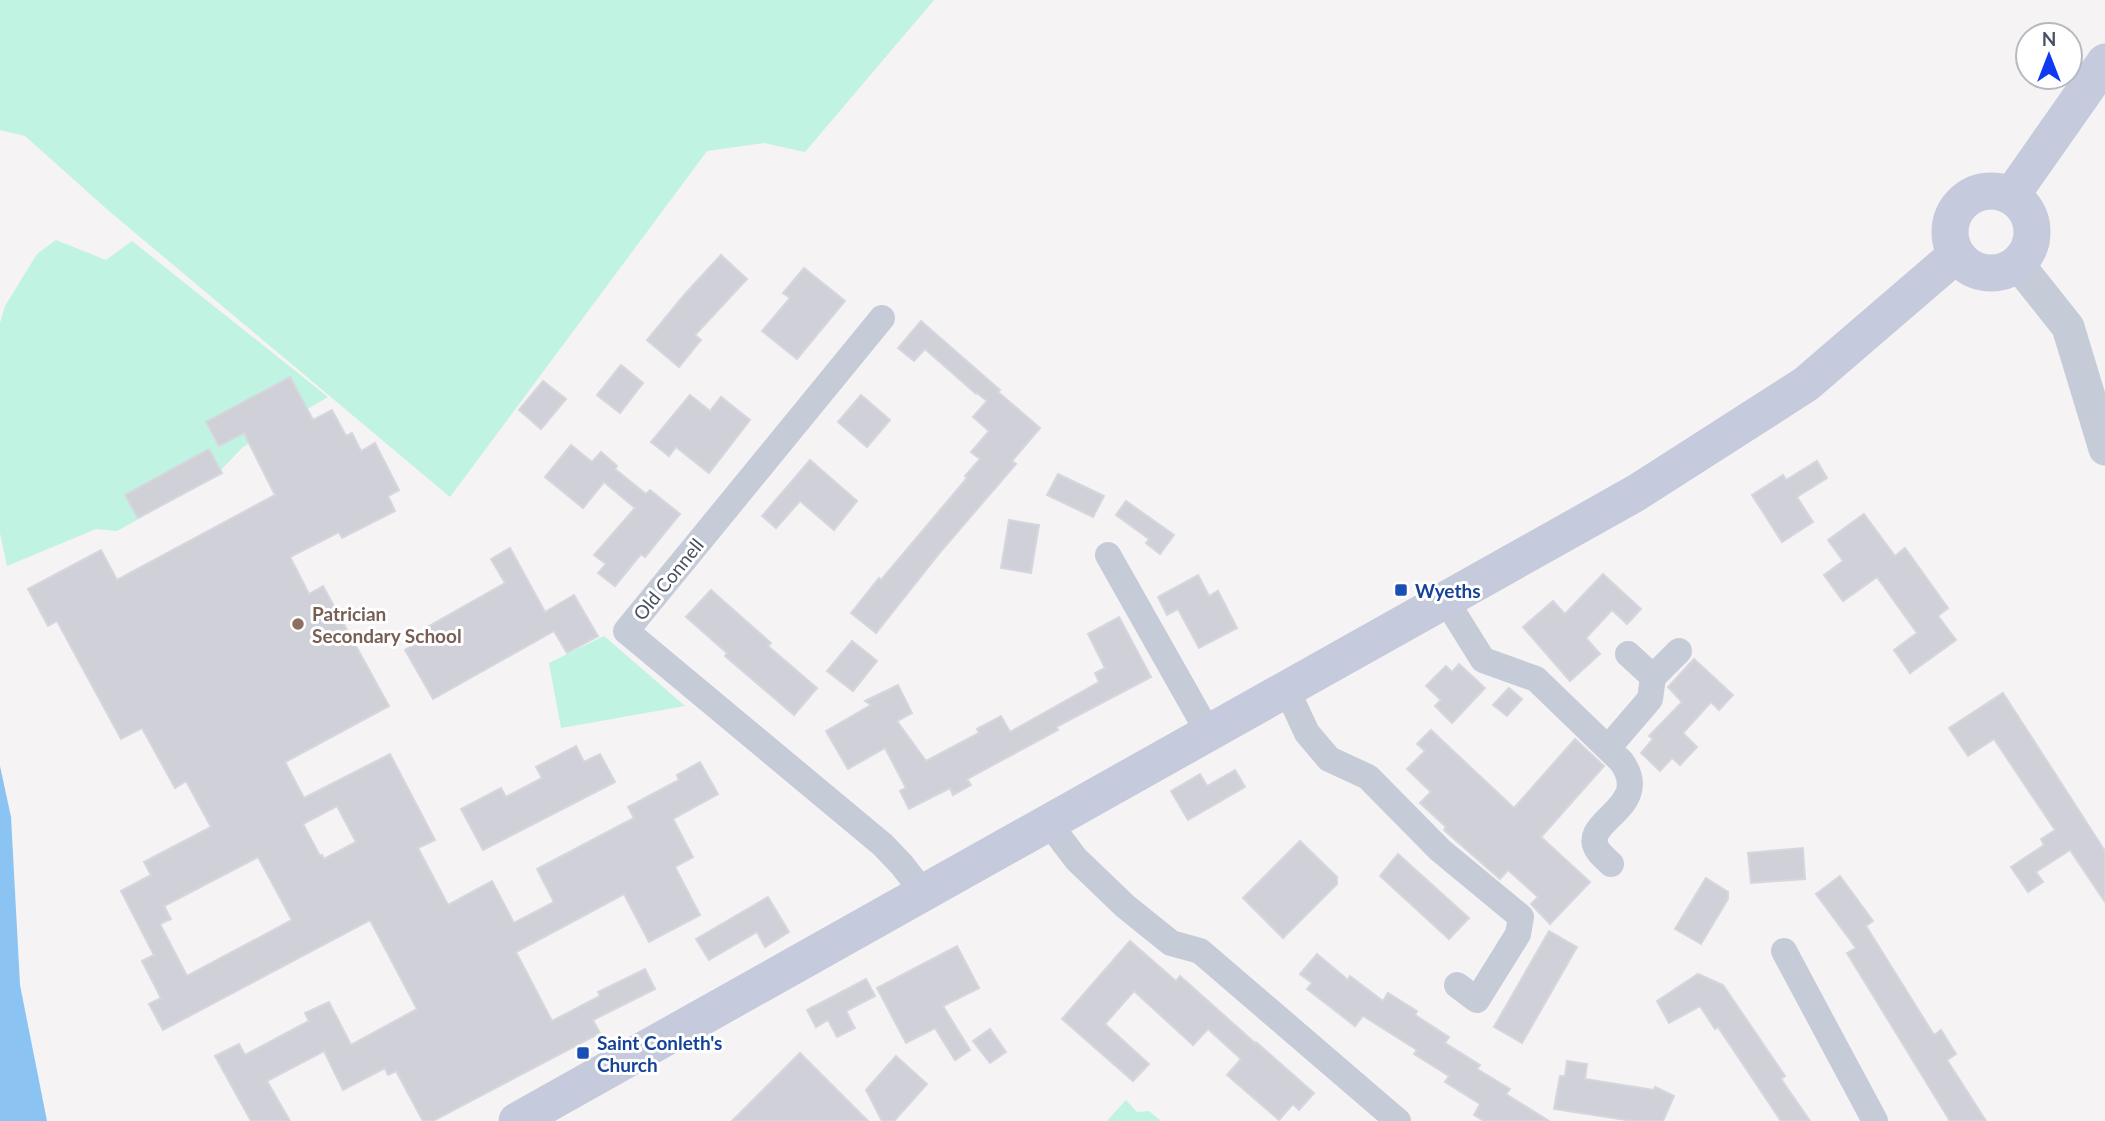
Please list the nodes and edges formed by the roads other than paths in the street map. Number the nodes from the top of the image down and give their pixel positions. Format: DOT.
graph roads {
  1 [pos="2105,62"];
  2 [pos="2011,196"];
  3 [pos="1956,255"];
  4 [pos="2017,263"];
  5 [pos="881,318"];
  6 [pos="2105,449"];
  7 [pos="1108,555"];
  8 [pos="1445,599"];
  9 [pos="1679,651"];
  10 [pos="1628,654"];
  11 [pos="1653,677"];
  12 [pos="1286,688"];
  13 [pos="1208,732"];
  14 [pos="1608,748"];
  15 [pos="1048,822"];
  16 [pos="1611,864"];
  17 [pos="923,892"];
  18 [pos="1784,951"];
  19 [pos="1457,985"];
  20 [pos="517,1121"];
  21 [pos="1398,1121"];
  22 [pos="1875,1121"];
  1 -- 2 [label="main road"];
  2 -- 3 [label="main road"];
  2 -- 4 [label="main road"];
  3 -- 4 [label="main road"];
  3 -- 8 [label="main road"];
  4 -- 6 [label="street"];
  5 -- 17 [label="street, Old Connell"];
  7 -- 13 [label="street"];
  8 -- 12 [label="main road"];
  8 -- 14 [label="street"];
  9 -- 11 [label="street"];
  10 -- 11 [label="street"];
  11 -- 14 [label="street"];
  12 -- 13 [label="main road"];
  12 -- 19 [label="street"];
  13 -- 15 [label="main road"];
  14 -- 16 [label="street"];
  15 -- 17 [label="main road"];
  15 -- 21 [label="street"];
  17 -- 20 [label="main road"];
  18 -- 22 [label="street"];
}
